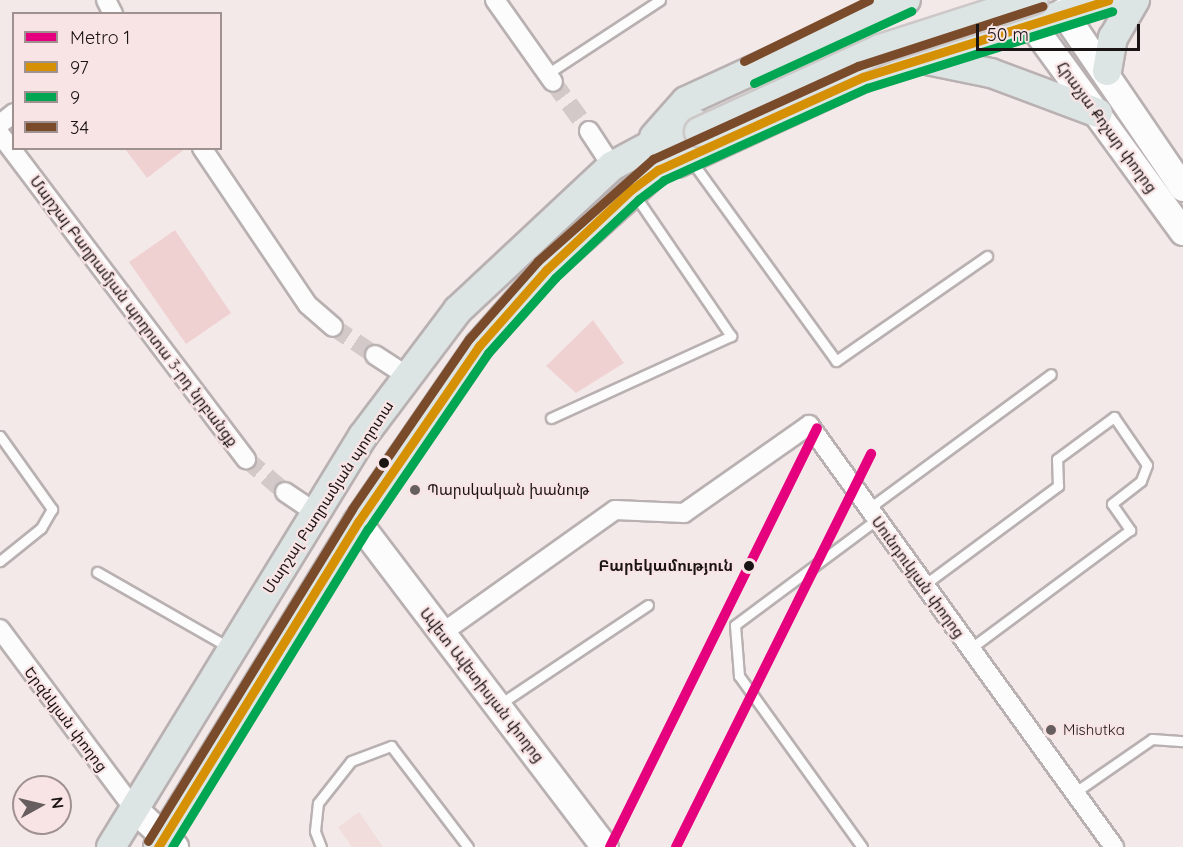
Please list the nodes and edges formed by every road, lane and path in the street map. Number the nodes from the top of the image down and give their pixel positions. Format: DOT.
graph roads {
  1 [pos="495,0"];
  2 [pos="660,0"];
  3 [pos="981,0"];
  4 [pos="1108,0"];
  5 [pos="1135,0"];
  6 [pos="897,2"];
  7 [pos="1059,6"];
  8 [pos="1021,7"];
  9 [pos="917,59"];
  10 [pos="1107,71"];
  11 [pos="550,78"];
  12 [pos="1098,113"];
  13 [pos="12,115"];
  14 [pos="0,124"];
  15 [pos="697,127"];
  16 [pos="588,131"];
  17 [pos="0,134"];
  18 [pos="12,150"];
  19 [pos="12,150"];
  20 [pos="203,150"];
  21 [pos="652,159"];
  22 [pos="690,159"];
  23 [pos="612,166"];
  24 [pos="1183,188"];
  25 [pos="631,190"];
  26 [pos="1183,232"];
  27 [pos="987,256"];
  28 [pos="333,327"];
  29 [pos="375,355"];
  30 [pos="1051,374"];
  31 [pos="407,376"];
  32 [pos="551,418"];
  33 [pos="0,436"];
  34 [pos="246,459"];
  35 [pos="285,492"];
  36 [pos="316,513"];
  37 [pos="872,514"];
  38 [pos="358,522"];
  39 [pos="0,561"];
  40 [pos="97,572"];
  41 [pos="924,585"];
  42 [pos="648,605"];
  43 [pos="0,629"];
  44 [pos="442,633"];
  45 [pos="232,649"];
  46 [pos="970,649"];
  47 [pos="498,706"];
  48 [pos="1183,741"];
  49 [pos="1074,793"];
  50 [pos="134,808"];
  51 [pos="166,844"];
  52 [pos="600,845"];
  53 [pos="111,847"];
  54 [pos="321,847"];
  55 [pos="468,847"];
  56 [pos="862,847"];
  57 [pos="1114,847"];
  1 -- 11 [label="street"];
  2 -- 11 [label="lane"];
  3 -- 15 [label="main road, Մարշալ Բաղրամյան պողոտա"];
  4 -- 7 [label="main road"];
  5 -- 10 [label="main road"];
  6 -- 9 [label="main road"];
  6 -- 21 [label="main road"];
  7 -- 8 [label="main road"];
  7 -- 10 [label="main road, Հրաչյա Քոչար փողոց"];
  8 -- 9 [label="main road"];
  8 -- 12 [label="main road, Հրաչյա Քոչար փողոց"];
  8 -- 15 [label="main road, Մարշալ Բաղրամյան պողոտա, bridge"];
  9 -- 12 [label="main road"];
  9 -- 22 [label="main road"];
  10 -- 24 [label="main road, Հրաչյա Քոչար փողոց"];
  12 -- 26 [label="main road, Հրաչյա Քոչար փողոց"];
  13 -- 14 [label="street"];
  15 -- 21 [label="main road, Մարշալ Բաղրամյան պողոտա"];
  16 -- 23 [label="street"];
  17 -- 18 [label="street, Մարշալ Բաղրամյան պողոտա 3-րդ նրբանցք"];
  19 -- 34 [label="street, Մարշալ Բաղրամյան պողոտա 3-րդ նրբանցք"];
  20 -- 28 [label="street"];
  21 -- 22 [label="main road"];
  21 -- 23 [label="main road, Մարշալ Բաղրամյան պողոտա"];
  21 -- 25 [label="main road, Մարշալ Բաղրամյան պողոտա"];
  22 -- 27 [label="lane"];
  23 -- 31 [label="main road, Մարշալ Բաղրամյան պողոտա"];
  25 -- 32 [label="lane"];
  25 -- 38 [label="main road, Մարշալ Բաղրամյան պողոտա"];
  29 -- 31 [label="street"];
  30 -- 37 [label="lane"];
  31 -- 36 [label="main road, Մարշալ Բաղրամյան պողոտա"];
  33 -- 39 [label="lane"];
  35 -- 36 [label="street"];
  36 -- 45 [label="main road, Մարշալ Բաղրամյան պողոտա"];
  37 -- 41 [label="street, Սունդուկյան փողոց"];
  37 -- 44 [label="street, Սունդուկյան փողոց"];
  37 -- 56 [label="lane"];
  38 -- 44 [label="main road, Ավետ Ավետիսյան փողոց"];
  38 -- 51 [label="main road, Մարշալ Բաղրամյան պողոտա"];
  40 -- 45 [label="lane"];
  41 -- 46 [label="street, Սունդուկյան փողոց"];
  41 -- 46 [label="lane"];
  42 -- 47 [label="lane"];
  43 -- 50 [label="street, Երզնկյան փողոց"];
  44 -- 47 [label="main road, Ավետ Ավետիսյան փողոց"];
  45 -- 50 [label="main road, Մարշալ Բաղրամյան պողոտա"];
  46 -- 49 [label="street, Սունդուկյան փողոց"];
  47 -- 52 [label="main road, Ավետ Ավետիսյան փողոց"];
  48 -- 49 [label="lane"];
  49 -- 57 [label="street, Սունդուկյան փողոց"];
  50 -- 51 [label="main road"];
  50 -- 53 [label="main road, Մարշալ Բաղրամյան պողոտա"];
  54 -- 55 [label="lane"];
}
